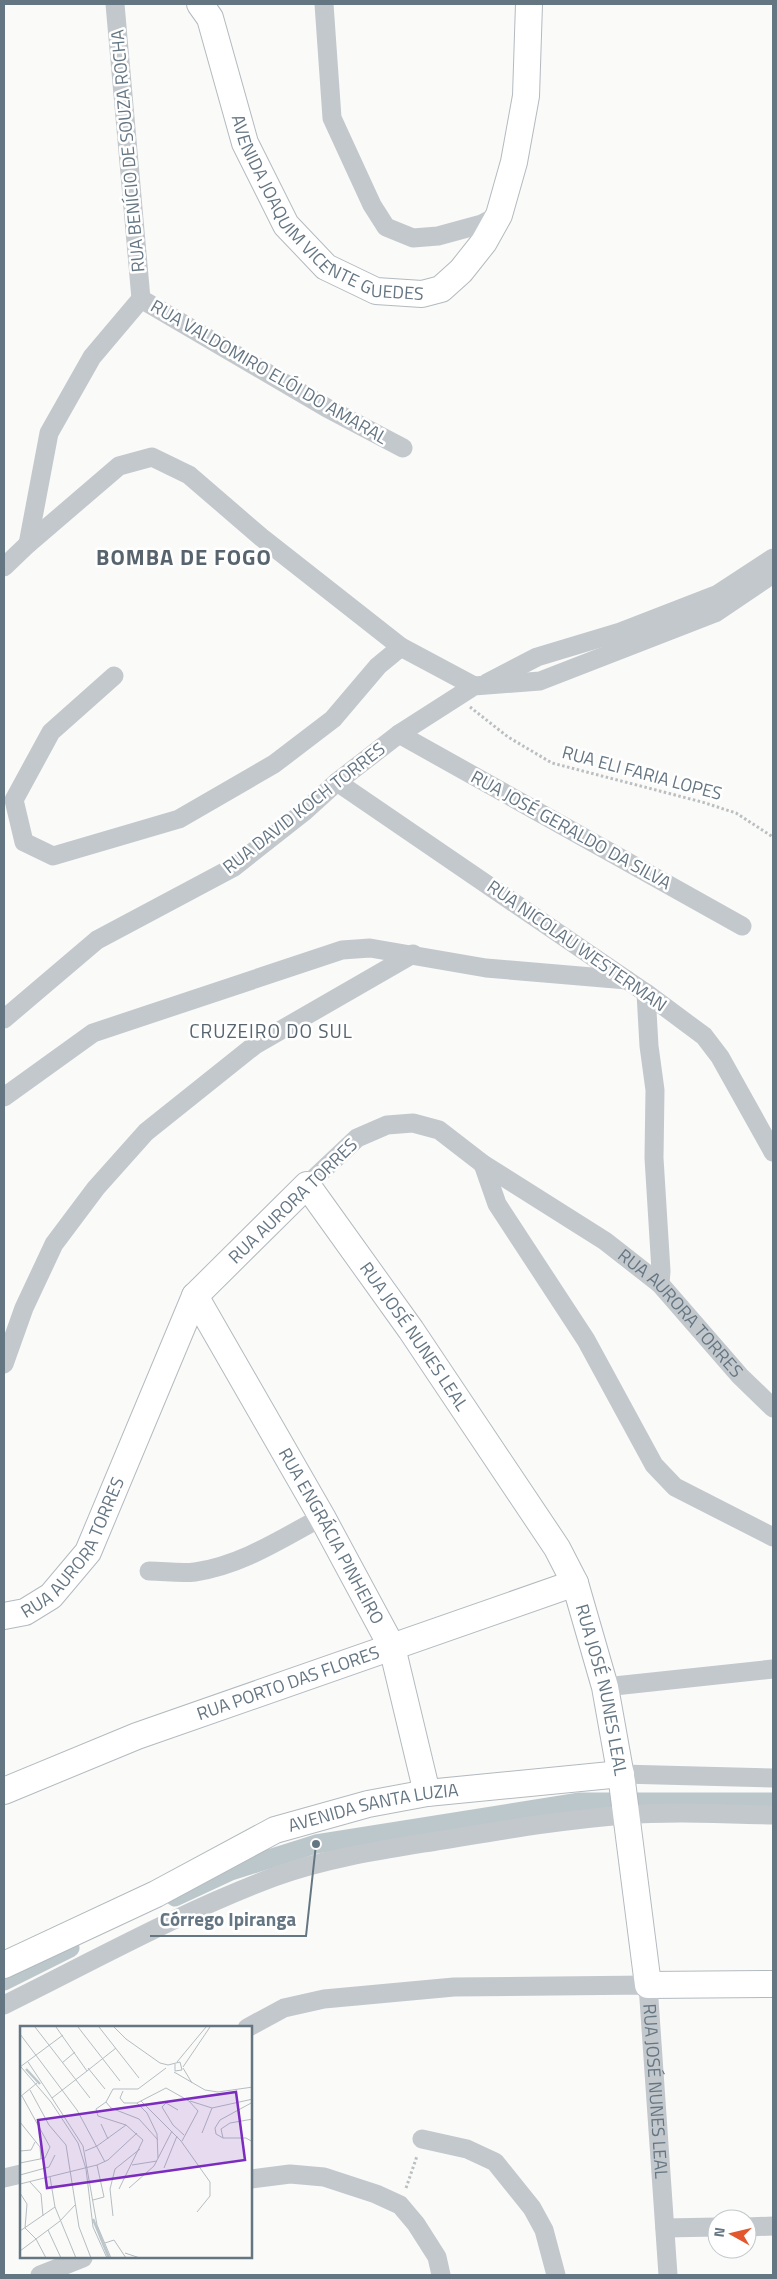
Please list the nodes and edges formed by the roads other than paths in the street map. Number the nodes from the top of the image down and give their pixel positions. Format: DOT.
graph roads {
  1 [pos="115,4"];
  2 [pos="200,4"];
  3 [pos="324,4"];
  4 [pos="529,4"];
  5 [pos="499,215"];
  6 [pos="141,299"];
  7 [pos="403,448"];
  8 [pos="28,544"];
  9 [pos="773,558"];
  10 [pos="4,567"];
  11 [pos="773,574"];
  12 [pos="401,647"];
  13 [pos="114,676"];
  14 [pos="479,685"];
  15 [pos="399,734"];
  16 [pos="337,782"];
  17 [pos="742,926"];
  18 [pos="413,954"];
  19 [pos="627,980"];
  20 [pos="646,993"];
  21 [pos="4,1019"];
  22 [pos="4,1096"];
  23 [pos="773,1152"];
  24 [pos="483,1164"];
  25 [pos="307,1185"];
  26 [pos="660,1284"];
  27 [pos="195,1296"];
  28 [pos="4,1364"];
  29 [pos="773,1408"];
  30 [pos="322,1517"];
  31 [pos="773,1537"];
  32 [pos="149,1571"];
  33 [pos="575,1583"];
  34 [pos="4,1616"];
  35 [pos="392,1647"];
  36 [pos="773,1669"];
  37 [pos="605,1687"];
  38 [pos="773,1778"];
  39 [pos="4,1791"];
  40 [pos="427,1793"];
  41 [pos="623,1794"];
  42 [pos="773,1815"];
  43 [pos="4,1964"];
  44 [pos="773,1984"];
  45 [pos="648,1985"];
  46 [pos="4,2005"];
  47 [pos="252,2026"];
  48 [pos="422,2138"];
  49 [pos="20,2174"];
  50 [pos="4,2178"];
  51 [pos="252,2179"];
  52 [pos="773,2226"];
  53 [pos="707,2227"];
  54 [pos="757,2227"];
  55 [pos="665,2228"];
  56 [pos="80,2259"];
  57 [pos="40,2275"];
  58 [pos="441,2275"];
  59 [pos="556,2275"];
  60 [pos="668,2275"];
  1 -- 6 [label="street, RUA BENÍCIO DE SOUZA ROCHA"];
  2 -- 5 [label="street, AVENIDA JOAQUIM VICENTE GUEDES"];
  3 -- 5 [label="street"];
  4 -- 5 [label="street, AVENIDA JOAQUIM VICENTE GUEDES"];
  6 -- 7 [label="street, RUA VALDOMIRO ELÓI DO AMARAL"];
  6 -- 8 [label="street, RUA VALDOMIRO ELÓI DO AMARAL"];
  8 -- 10 [label="street"];
  8 -- 12 [label="street"];
  9 -- 14 [label="street, RUA DAVID KOCH TORRES"];
  11 -- 14 [label="street"];
  12 -- 13 [label="street"];
  12 -- 14 [label="street"];
  14 -- 15 [label="street, RUA DAVID KOCH TORRES"];
  15 -- 16 [label="street, RUA DAVID KOCH TORRES"];
  15 -- 17 [label="street, RUA JOSÉ GERALDO DA SILVA"];
  16 -- 19 [label="street, RUA NICOLAU WESTERMAN"];
  16 -- 21 [label="street, RUA DAVID KOCH TORRES"];
  18 -- 19 [label="street"];
  18 -- 22 [label="street"];
  18 -- 28 [label="street"];
  19 -- 20 [label="street, RUA NICOLAU WESTERMAN"];
  20 -- 23 [label="street, RUA NICOLAU WESTERMAN"];
  20 -- 26 [label="street"];
  24 -- 25 [label="street, RUA AURORA TORRES"];
  24 -- 26 [label="street, RUA AURORA TORRES"];
  24 -- 31 [label="street"];
  25 -- 27 [label="street, RUA AURORA TORRES"];
  25 -- 33 [label="street, RUA JOSÉ NUNES LEAL"];
  26 -- 29 [label="street, RUA AURORA TORRES"];
  27 -- 30 [label="street, RUA ENGRÁCIA PINHEIRO"];
  27 -- 34 [label="street, RUA AURORA TORRES"];
  30 -- 32 [label="street"];
  30 -- 35 [label="street, RUA ENGRÁCIA PINHEIRO"];
  33 -- 35 [label="street, RUA PORTO DAS FLORES"];
  33 -- 37 [label="street, RUA JOSÉ NUNES LEAL"];
  35 -- 39 [label="street, RUA PORTO DAS FLORES"];
  35 -- 40 [label="street, RUA ENGRÁCIA PINHEIRO"];
  36 -- 37 [label="street"];
  37 -- 41 [label="street, RUA JOSÉ NUNES LEAL"];
  38 -- 41 [label="street, AVENIDA SANTA LUZIA"];
  40 -- 41 [label="street, AVENIDA SANTA LUZIA"];
  40 -- 43 [label="street, AVENIDA SANTA LUZIA"];
  41 -- 42 [label="street, AVENIDA SANTA LUZIA"];
  41 -- 45 [label="street, RUA JOSÉ NUNES LEAL"];
  41 -- 46 [label="street, AVENIDA SANTA LUZIA"];
  44 -- 45 [label="street"];
  45 -- 47 [label="street"];
  45 -- 55 [label="street, RUA JOSÉ NUNES LEAL"];
  48 -- 59 [label="street"];
  49 -- 50 [label="street"];
  51 -- 58 [label="street"];
  52 -- 54 [label="street"];
  53 -- 55 [label="street"];
  55 -- 60 [label="street, RUA JOSÉ NUNES LEAL"];
  56 -- 57 [label="street"];
}
